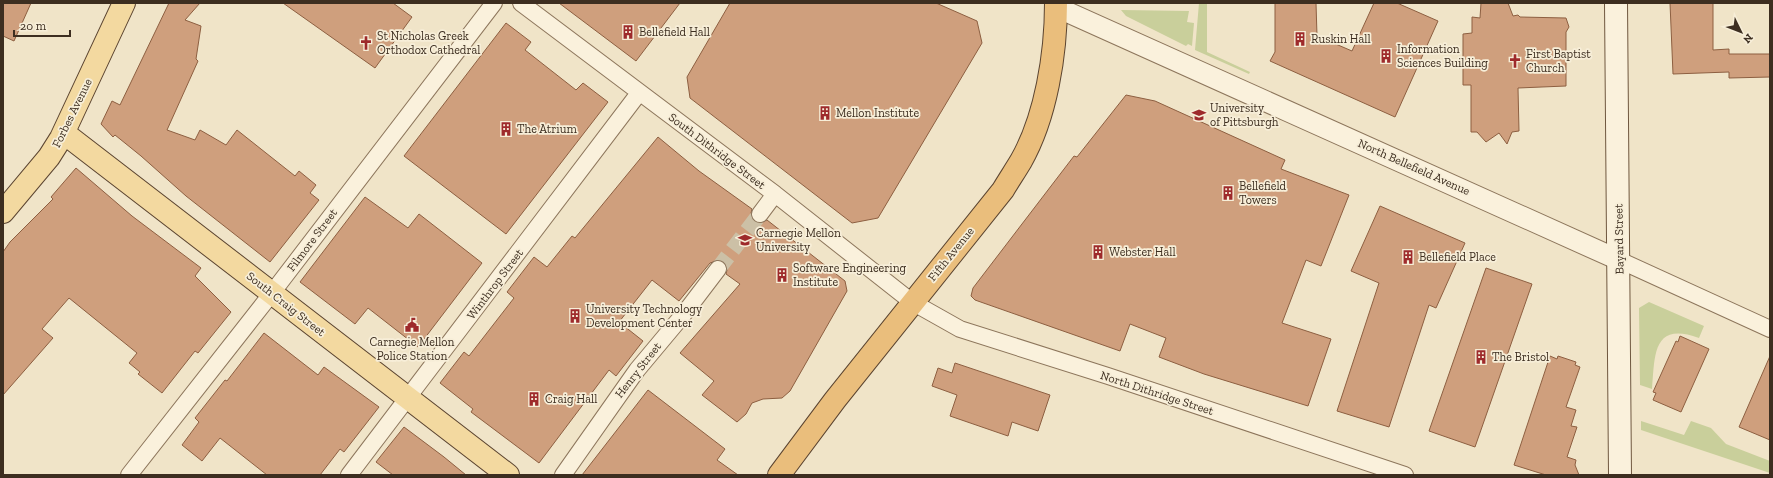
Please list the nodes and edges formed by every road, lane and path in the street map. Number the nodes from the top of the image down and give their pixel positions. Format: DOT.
graph roads {
  1 [pos="124,3"];
  2 [pos="494,3"];
  3 [pos="521,3"];
  4 [pos="1616,3"];
  5 [pos="1053,4"];
  6 [pos="639,93"];
  7 [pos="64,133"];
  8 [pos="775,194"];
  9 [pos="3,212"];
  10 [pos="760,214"];
  11 [pos="1619,260"];
  12 [pos="718,269"];
  13 [pos="272,293"];
  14 [pos="912,302"];
  15 [pos="1770,329"];
  16 [pos="407,398"];
  17 [pos="129,475"];
  18 [pos="349,475"];
  19 [pos="508,475"];
  20 [pos="563,475"];
  21 [pos="779,475"];
  22 [pos="1405,475"];
  23 [pos="1620,475"];
  1 -- 7 [label="main road, Forbes Avenue"];
  2 -- 13 [label="street, Filmore Street"];
  3 -- 6 [label="street, South Dithridge Street"];
  4 -- 11 [label="main road, Bayard Street"];
  5 -- 11 [label="street, North Bellefield Avenue"];
  5 -- 14 [label="highway, Fifth Avenue"];
  6 -- 8 [label="street, South Dithridge Street"];
  6 -- 16 [label="street, Winthrop Street"];
  7 -- 9 [label="main road, Forbes Avenue"];
  7 -- 13 [label="main road, South Craig Street"];
  8 -- 10 [label="street"];
  8 -- 14 [label="street, South Dithridge Street"];
  11 -- 15 [label="street, North Bellefield Avenue"];
  11 -- 23 [label="main road, Bayard Street"];
  12 -- 20 [label="street, Henry Street"];
  13 -- 16 [label="main road, South Craig Street"];
  13 -- 17 [label="street, Filmore Street"];
  14 -- 21 [label="highway, Fifth Avenue"];
  14 -- 22 [label="street, North Dithridge Street"];
  16 -- 18 [label="street, Winthrop Street"];
  16 -- 19 [label="main road, South Craig Street"];
}
